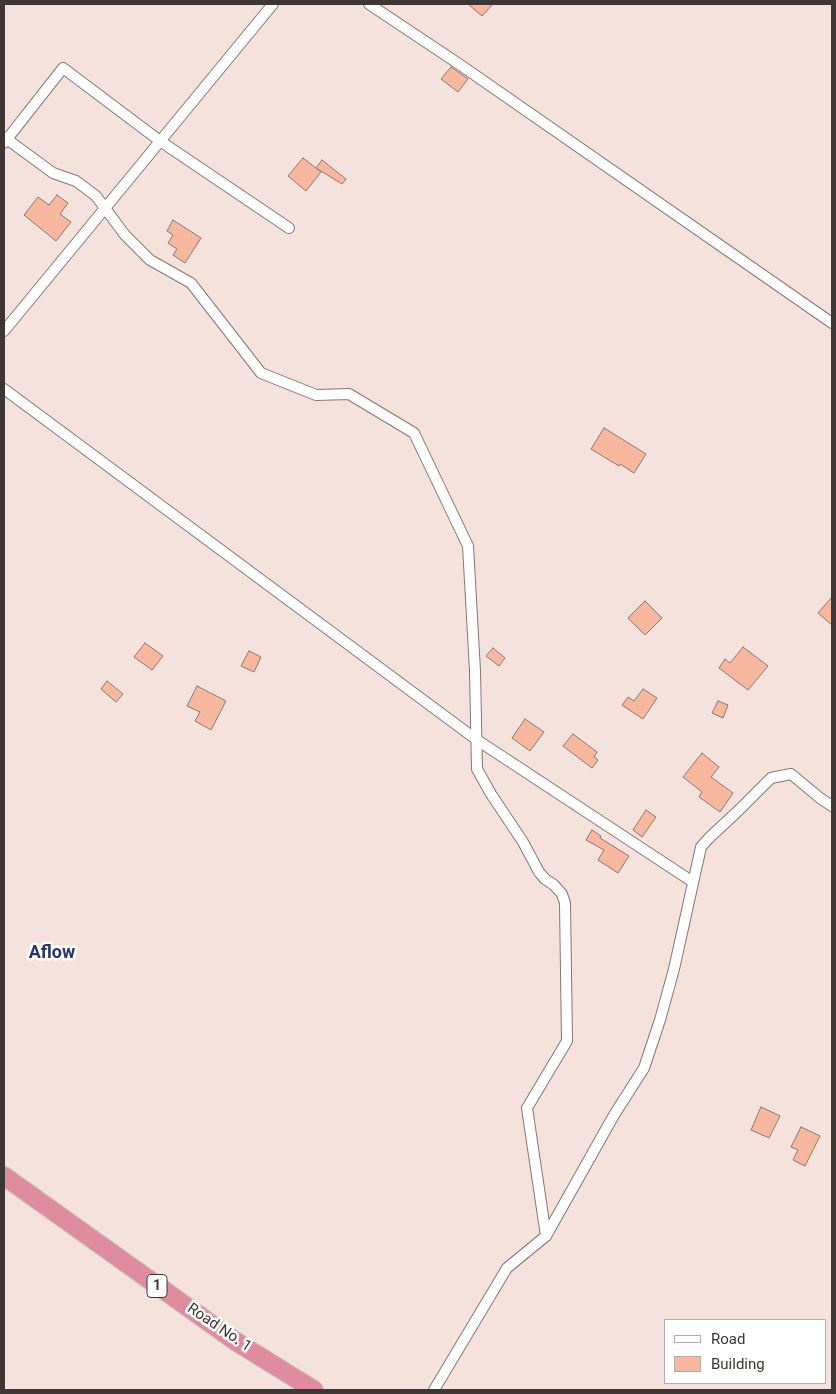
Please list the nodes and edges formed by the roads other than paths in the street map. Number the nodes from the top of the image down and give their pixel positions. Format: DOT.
graph roads {
  1 [pos="273,4"];
  2 [pos="369,4"];
  3 [pos="5,139"];
  4 [pos="160,141"];
  5 [pos="105,208"];
  6 [pos="289,228"];
  7 [pos="832,323"];
  8 [pos="4,331"];
  9 [pos="4,389"];
  10 [pos="476,740"];
  11 [pos="832,806"];
  12 [pos="693,882"];
  13 [pos="4,1176"];
  14 [pos="546,1236"];
  15 [pos="314,1390"];
  16 [pos="434,1390"];
  1 -- 4 [label="street"];
  2 -- 7 [label="street"];
  3 -- 4 [label="street"];
  3 -- 5 [label="street"];
  4 -- 5 [label="street"];
  4 -- 6 [label="street"];
  5 -- 8 [label="street"];
  5 -- 10 [label="street"];
  9 -- 10 [label="street"];
  10 -- 12 [label="street"];
  10 -- 14 [label="street"];
  11 -- 12 [label="street"];
  12 -- 14 [label="street"];
  13 -- 15 [label="highway, Road No. 1 / 1"];
  14 -- 16 [label="street"];
}
